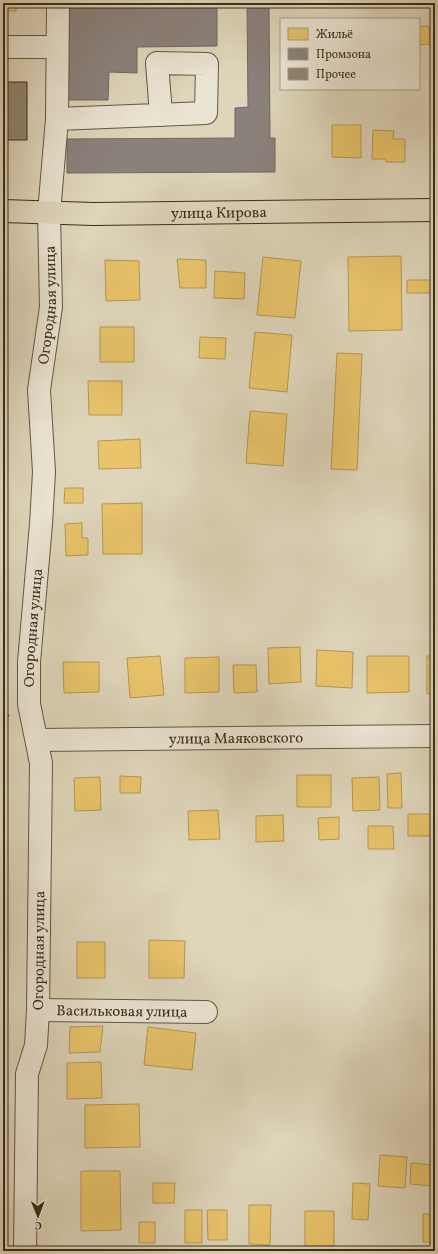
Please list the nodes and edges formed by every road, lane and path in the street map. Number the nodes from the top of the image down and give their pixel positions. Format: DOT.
graph roads {
  1 [pos="58,3"];
  2 [pos="3,46"];
  3 [pos="57,47"];
  4 [pos="162,115"];
  5 [pos="57,119"];
  6 [pos="435,210"];
  7 [pos="3,211"];
  8 [pos="49,213"];
  9 [pos="435,736"];
  10 [pos="37,740"];
  11 [pos="38,1010"];
  12 [pos="206,1012"];
  13 [pos="25,1251"];
  1 -- 3 [label="street, Огородная улица"];
  2 -- 3 [label="street"];
  3 -- 5 [label="street, Огородная улица"];
  4 -- 5 [label="street"];
  5 -- 8 [label="street, Огородная улица"];
  6 -- 8 [label="main road, улица Кирова"];
  7 -- 8 [label="main road, улица Кирова"];
  8 -- 10 [label="street, Огородная улица"];
  9 -- 10 [label="street, улица Маяковского"];
  10 -- 11 [label="street, Огородная улица"];
  11 -- 12 [label="street, Васильковая улица"];
  11 -- 13 [label="street, Огородная улица"];
}
